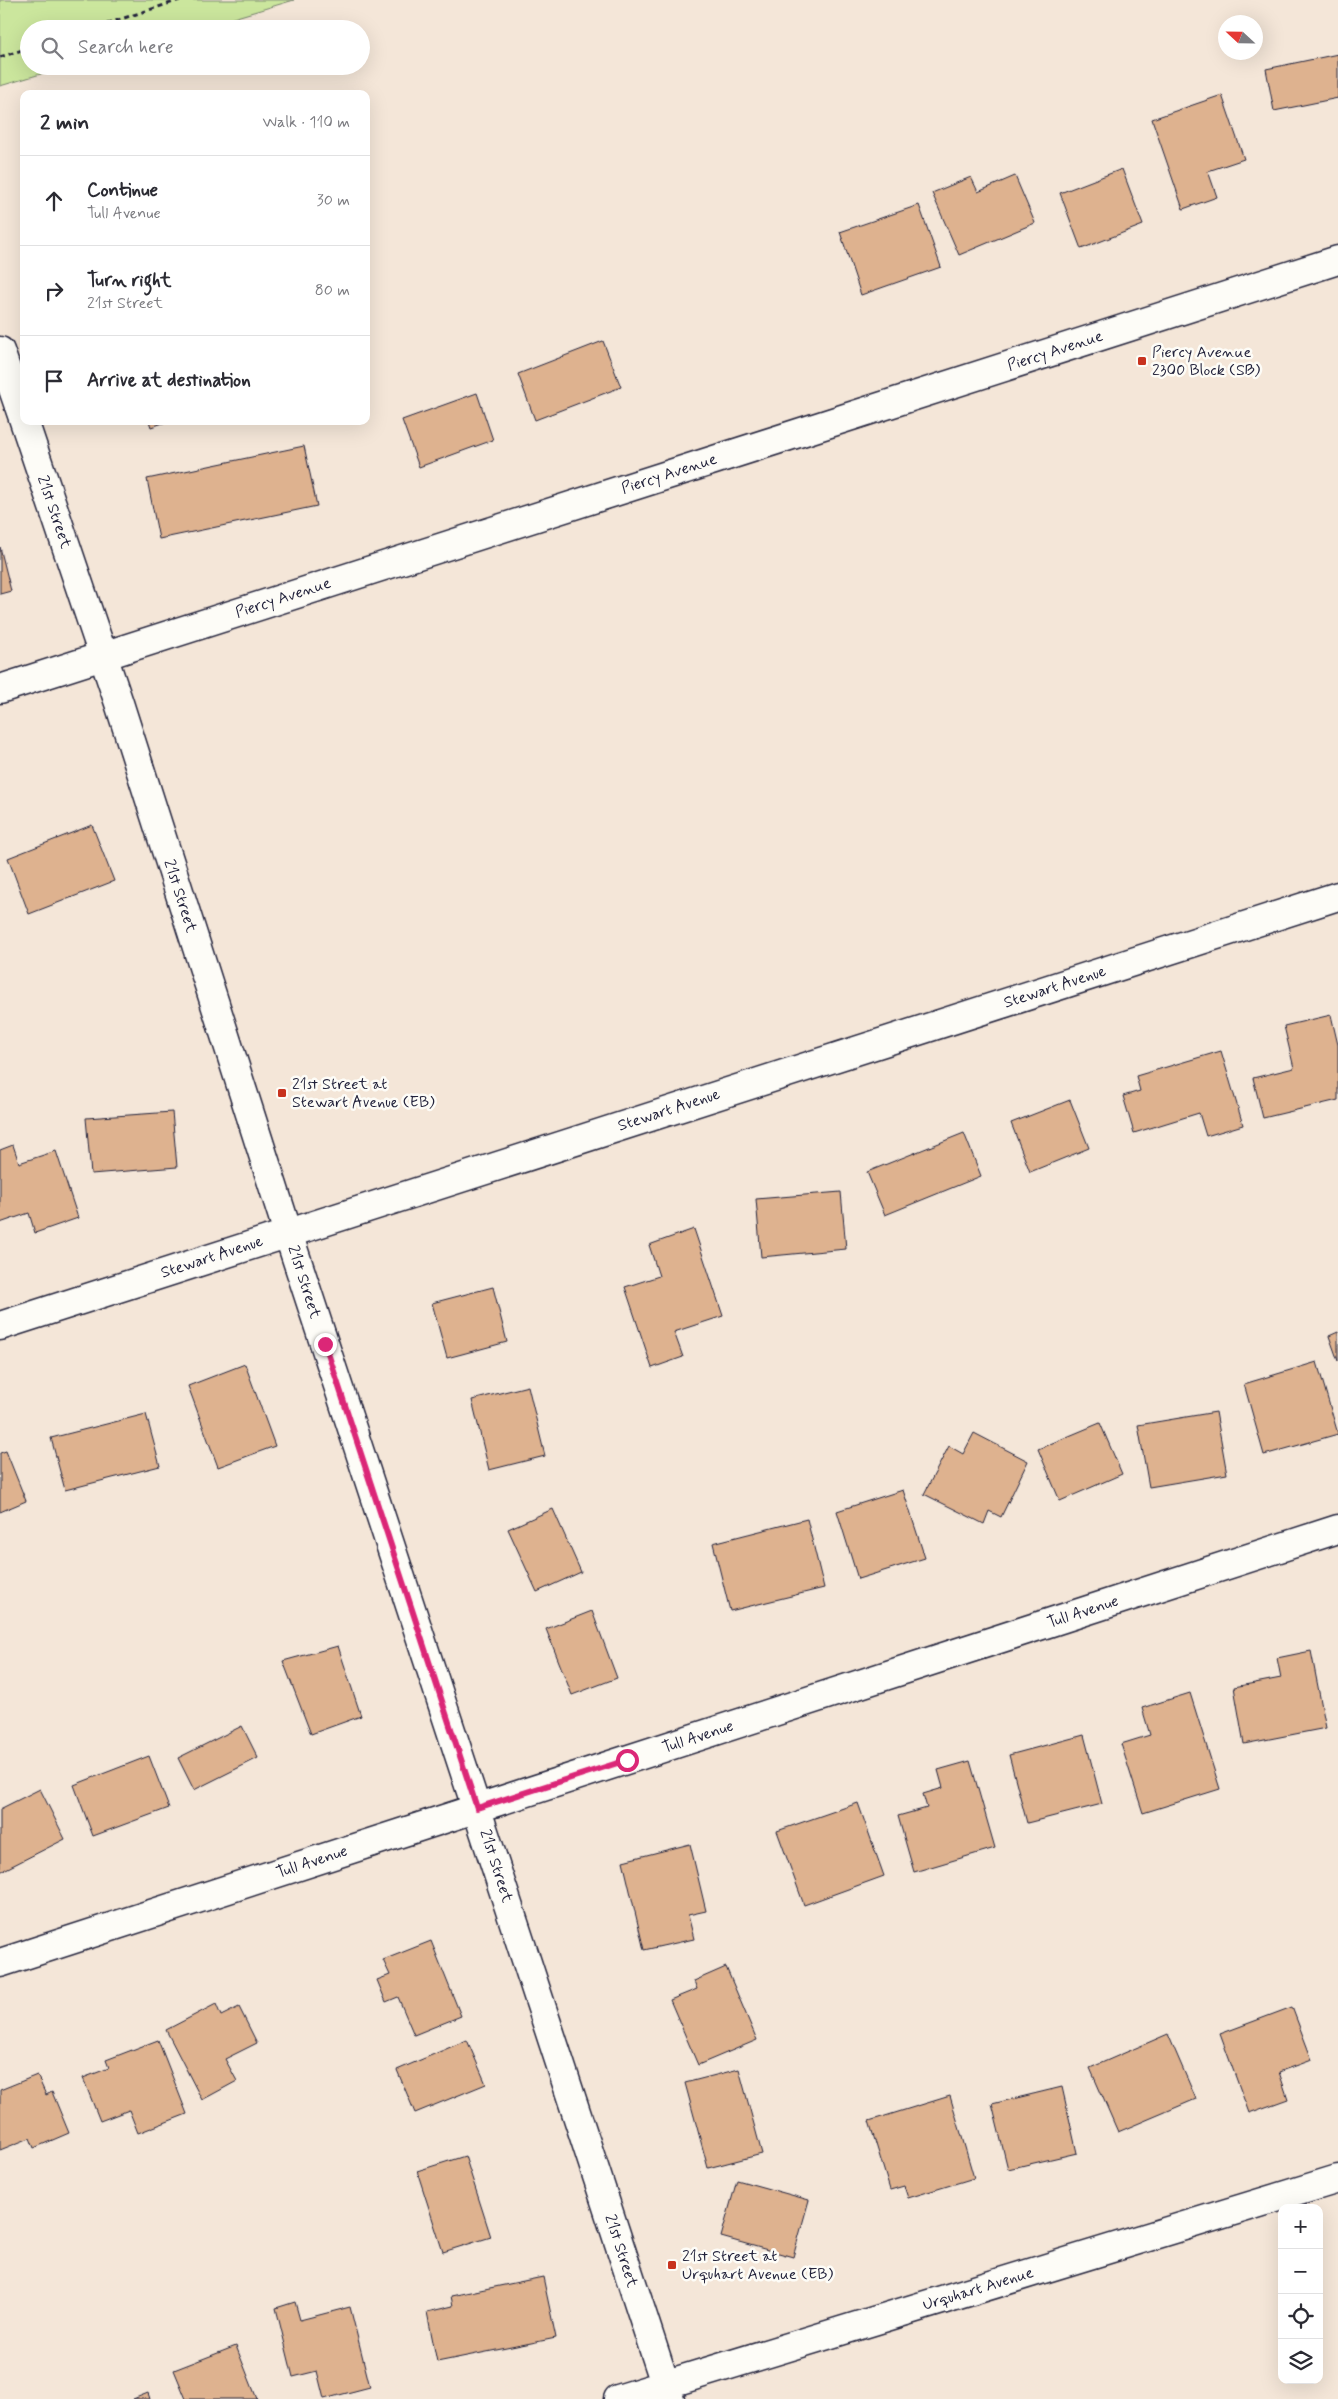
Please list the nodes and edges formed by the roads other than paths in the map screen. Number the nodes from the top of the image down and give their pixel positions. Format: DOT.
graph roads {
  1 [pos="1338,260"];
  2 [pos="0,351"];
  3 [pos="20,409"];
  4 [pos="25,425"];
  5 [pos="103,655"];
  6 [pos="0,689"];
  7 [pos="1338,896"];
  8 [pos="288,1233"];
  9 [pos="0,1326"];
  10 [pos="1338,1529"];
  11 [pos="477,1808"];
  12 [pos="0,1963"];
  13 [pos="1338,2179"];
  14 [pos="667,2392"];
  15 [pos="618,2399"];
  1 -- 5 [label="street, Piercy Avenue"];
  2 -- 3 [label="street, 21st Street"];
  4 -- 5 [label="street, 21st Street"];
  5 -- 6 [label="street, Piercy Avenue"];
  5 -- 8 [label="street, 21st Street"];
  7 -- 8 [label="street, Stewart Avenue"];
  8 -- 9 [label="street, Stewart Avenue"];
  8 -- 11 [label="street, 21st Street"];
  10 -- 11 [label="street, Tull Avenue"];
  11 -- 12 [label="street, Tull Avenue"];
  11 -- 14 [label="street, 21st Street"];
  13 -- 14 [label="street, Urquhart Avenue"];
  14 -- 15 [label="street, Urquhart Avenue"];
}
